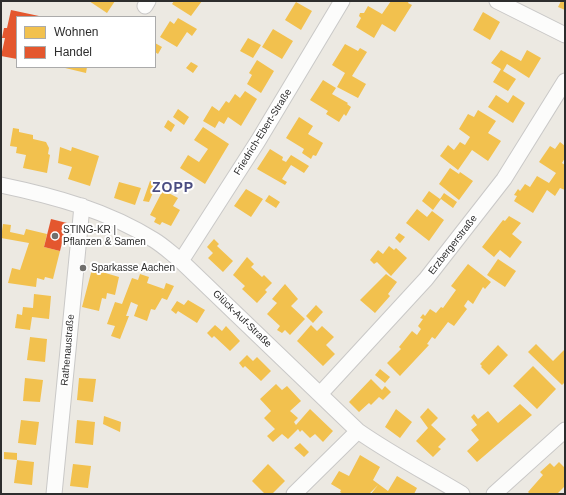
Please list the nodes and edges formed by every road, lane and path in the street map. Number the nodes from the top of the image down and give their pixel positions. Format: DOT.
graph roads {
  1 [pos="342,1"];
  2 [pos="497,1"];
  3 [pos="565,35"];
  4 [pos="565,81"];
  5 [pos="1,185"];
  6 [pos="82,206"];
  7 [pos="181,261"];
  8 [pos="321,394"];
  9 [pos="565,430"];
  10 [pos="358,431"];
  11 [pos="54,494"];
  12 [pos="294,494"];
  13 [pos="462,494"];
  14 [pos="494,494"];
  1 -- 7 [label="street, Friedrich-Ebert-Straße"];
  2 -- 3 [label="street"];
  4 -- 8 [label="street, Erzbergerstraße"];
  5 -- 6 [label="street, Glück-Auf-Straße"];
  6 -- 7 [label="street, Glück-Auf-Straße"];
  6 -- 11 [label="street, Rathenaustraße"];
  7 -- 8 [label="street, Glück-Auf-Straße"];
  8 -- 10 [label="street, Glück-Auf-Straße"];
  9 -- 14 [label="street"];
  10 -- 12 [label="street"];
  10 -- 13 [label="street, Glück-Auf-Straße"];
}
